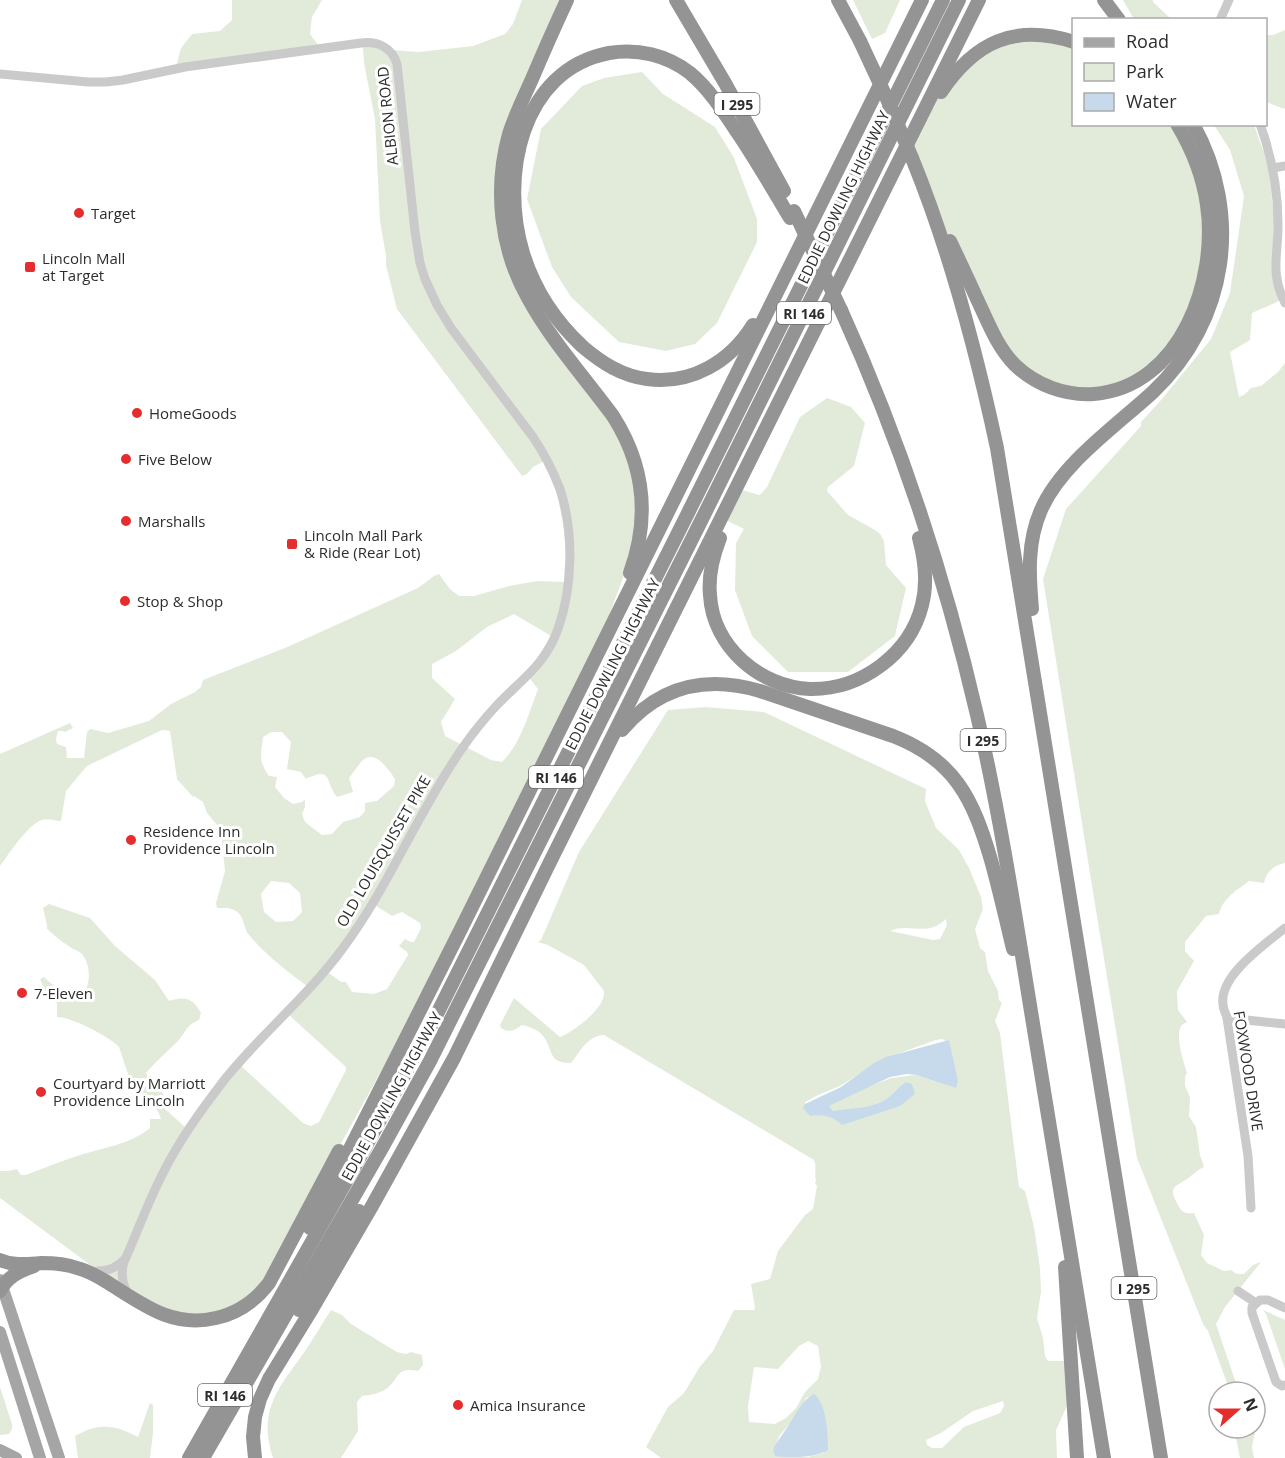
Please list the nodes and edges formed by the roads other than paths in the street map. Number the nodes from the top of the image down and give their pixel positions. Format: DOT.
graph roads {
  1 [pos="567,0"];
  2 [pos="676,0"];
  3 [pos="838,0"];
  4 [pos="922,0"];
  5 [pos="943,0"];
  6 [pos="959,0"];
  7 [pos="979,0"];
  8 [pos="1104,0"];
  9 [pos="1229,0"];
  10 [pos="1118,18"];
  11 [pos="1221,18"];
  12 [pos="1072,42"];
  13 [pos="0,74"];
  14 [pos="1178,126"];
  15 [pos="1194,126"];
  16 [pos="1261,126"];
  17 [pos="913,133"];
  18 [pos="914,162"];
  19 [pos="1285,166"];
  20 [pos="1273,168"];
  21 [pos="792,214"];
  22 [pos="787,273"];
  23 [pos="1285,303"];
  24 [pos="897,448"];
  25 [pos="752,458"];
  26 [pos="549,465"];
  27 [pos="589,670"];
  28 [pos="1043,728"];
  29 [pos="601,762"];
  30 [pos="1285,928"];
  31 [pos="443,963"];
  32 [pos="482,1000"];
  33 [pos="1227,1018"];
  34 [pos="1285,1024"];
  35 [pos="1036,1040"];
  36 [pos="1058,1179"];
  37 [pos="1251,1208"];
  38 [pos="126,1258"];
  39 [pos="0,1260"];
  40 [pos="45,1263"];
  41 [pos="84,1270"];
  42 [pos="1,1286"];
  43 [pos="1238,1291"];
  44 [pos="130,1297"];
  45 [pos="1256,1303"];
  46 [pos="1285,1308"];
  47 [pos="0,1325"];
  48 [pos="0,1332"];
  49 [pos="18,1332"];
  50 [pos="261,1333"];
  51 [pos="1285,1385"];
  52 [pos="0,1450"];
  53 [pos="16,1458"];
  54 [pos="40,1458"];
  55 [pos="59,1458"];
  56 [pos="189,1458"];
  57 [pos="203,1458"];
  58 [pos="255,1458"];
  59 [pos="1077,1458"];
  60 [pos="1104,1458"];
  61 [pos="1161,1458"];
  1 -- 27 [label="highway"];
  2 -- 21 [label="highway, I 295"];
  3 -- 18 [label="highway, I 295, bridge"];
  4 -- 22 [label="highway"];
  5 -- 50 [label="highway, EDDIE DOWLING HIGHWAY / RI 146"];
  6 -- 57 [label="highway, EDDIE DOWLING HIGHWAY / RI 146"];
  7 -- 17 [label="highway"];
  8 -- 10 [label="highway"];
  9 -- 11 [label="street"];
  12 -- 17 [label="highway"];
  13 -- 26 [label="street, ALBION ROAD"];
  14 -- 18 [label="highway"];
  15 -- 28 [label="highway"];
  16 -- 20 [label="street"];
  17 -- 25 [label="highway"];
  18 -- 28 [label="highway, I 295"];
  19 -- 20 [label="street"];
  20 -- 23 [label="street"];
  21 -- 22 [label="highway"];
  21 -- 24 [label="highway, I 295, bridge"];
  22 -- 27 [label="highway"];
  24 -- 25 [label="highway"];
  24 -- 35 [label="highway, I 295"];
  25 -- 29 [label="highway"];
  26 -- 38 [label="street, OLD LOUISQUISSET PIKE"];
  27 -- 31 [label="highway"];
  28 -- 61 [label="highway, I 295"];
  29 -- 32 [label="highway"];
  29 -- 35 [label="highway"];
  30 -- 33 [label="street, FOXWOOD DRIVE"];
  31 -- 44 [label="highway"];
  31 -- 50 [label="highway"];
  32 -- 57 [label="highway"];
  32 -- 58 [label="highway"];
  33 -- 34 [label="street"];
  33 -- 37 [label="street, FOXWOOD DRIVE"];
  35 -- 36 [label="highway, I 295"];
  36 -- 59 [label="highway"];
  36 -- 60 [label="highway, I 295"];
  38 -- 41 [label="street"];
  38 -- 44 [label="street"];
  39 -- 40 [label="highway"];
  40 -- 41 [label="highway"];
  40 -- 42 [label="highway"];
  41 -- 44 [label="highway"];
  42 -- 49 [label="main road"];
  43 -- 45 [label="street"];
  45 -- 46 [label="street"];
  45 -- 51 [label="street"];
  47 -- 49 [label="main road"];
  48 -- 54 [label="main road"];
  49 -- 55 [label="main road"];
  50 -- 56 [label="highway, EDDIE DOWLING HIGHWAY / RI 146"];
  52 -- 53 [label="main road"];
}
